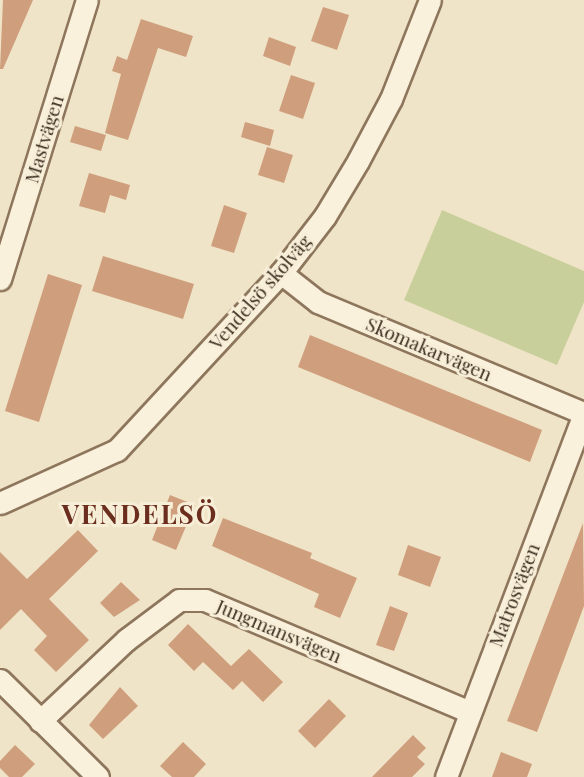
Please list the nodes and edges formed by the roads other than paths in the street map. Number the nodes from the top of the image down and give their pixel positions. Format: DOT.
graph roads {
  1 [pos="87,0"];
  2 [pos="430,0"];
  3 [pos="281,273"];
  4 [pos="0,279"];
  5 [pos="584,413"];
  6 [pos="0,503"];
  7 [pos="0,680"];
  8 [pos="470,712"];
  9 [pos="40,721"];
  10 [pos="98,777"];
  11 [pos="446,777"];
  1 -- 4 [label="street, Mastvägen"];
  2 -- 3 [label="street, Vendelsö skolväg"];
  3 -- 5 [label="street, Skomakarvägen"];
  3 -- 6 [label="street, Vendelsö skolväg"];
  5 -- 8 [label="street, Matrosvägen"];
  7 -- 9 [label="street"];
  8 -- 9 [label="street, Jungmansvägen"];
  8 -- 11 [label="street, Matrosvägen"];
  9 -- 10 [label="street"];
}
